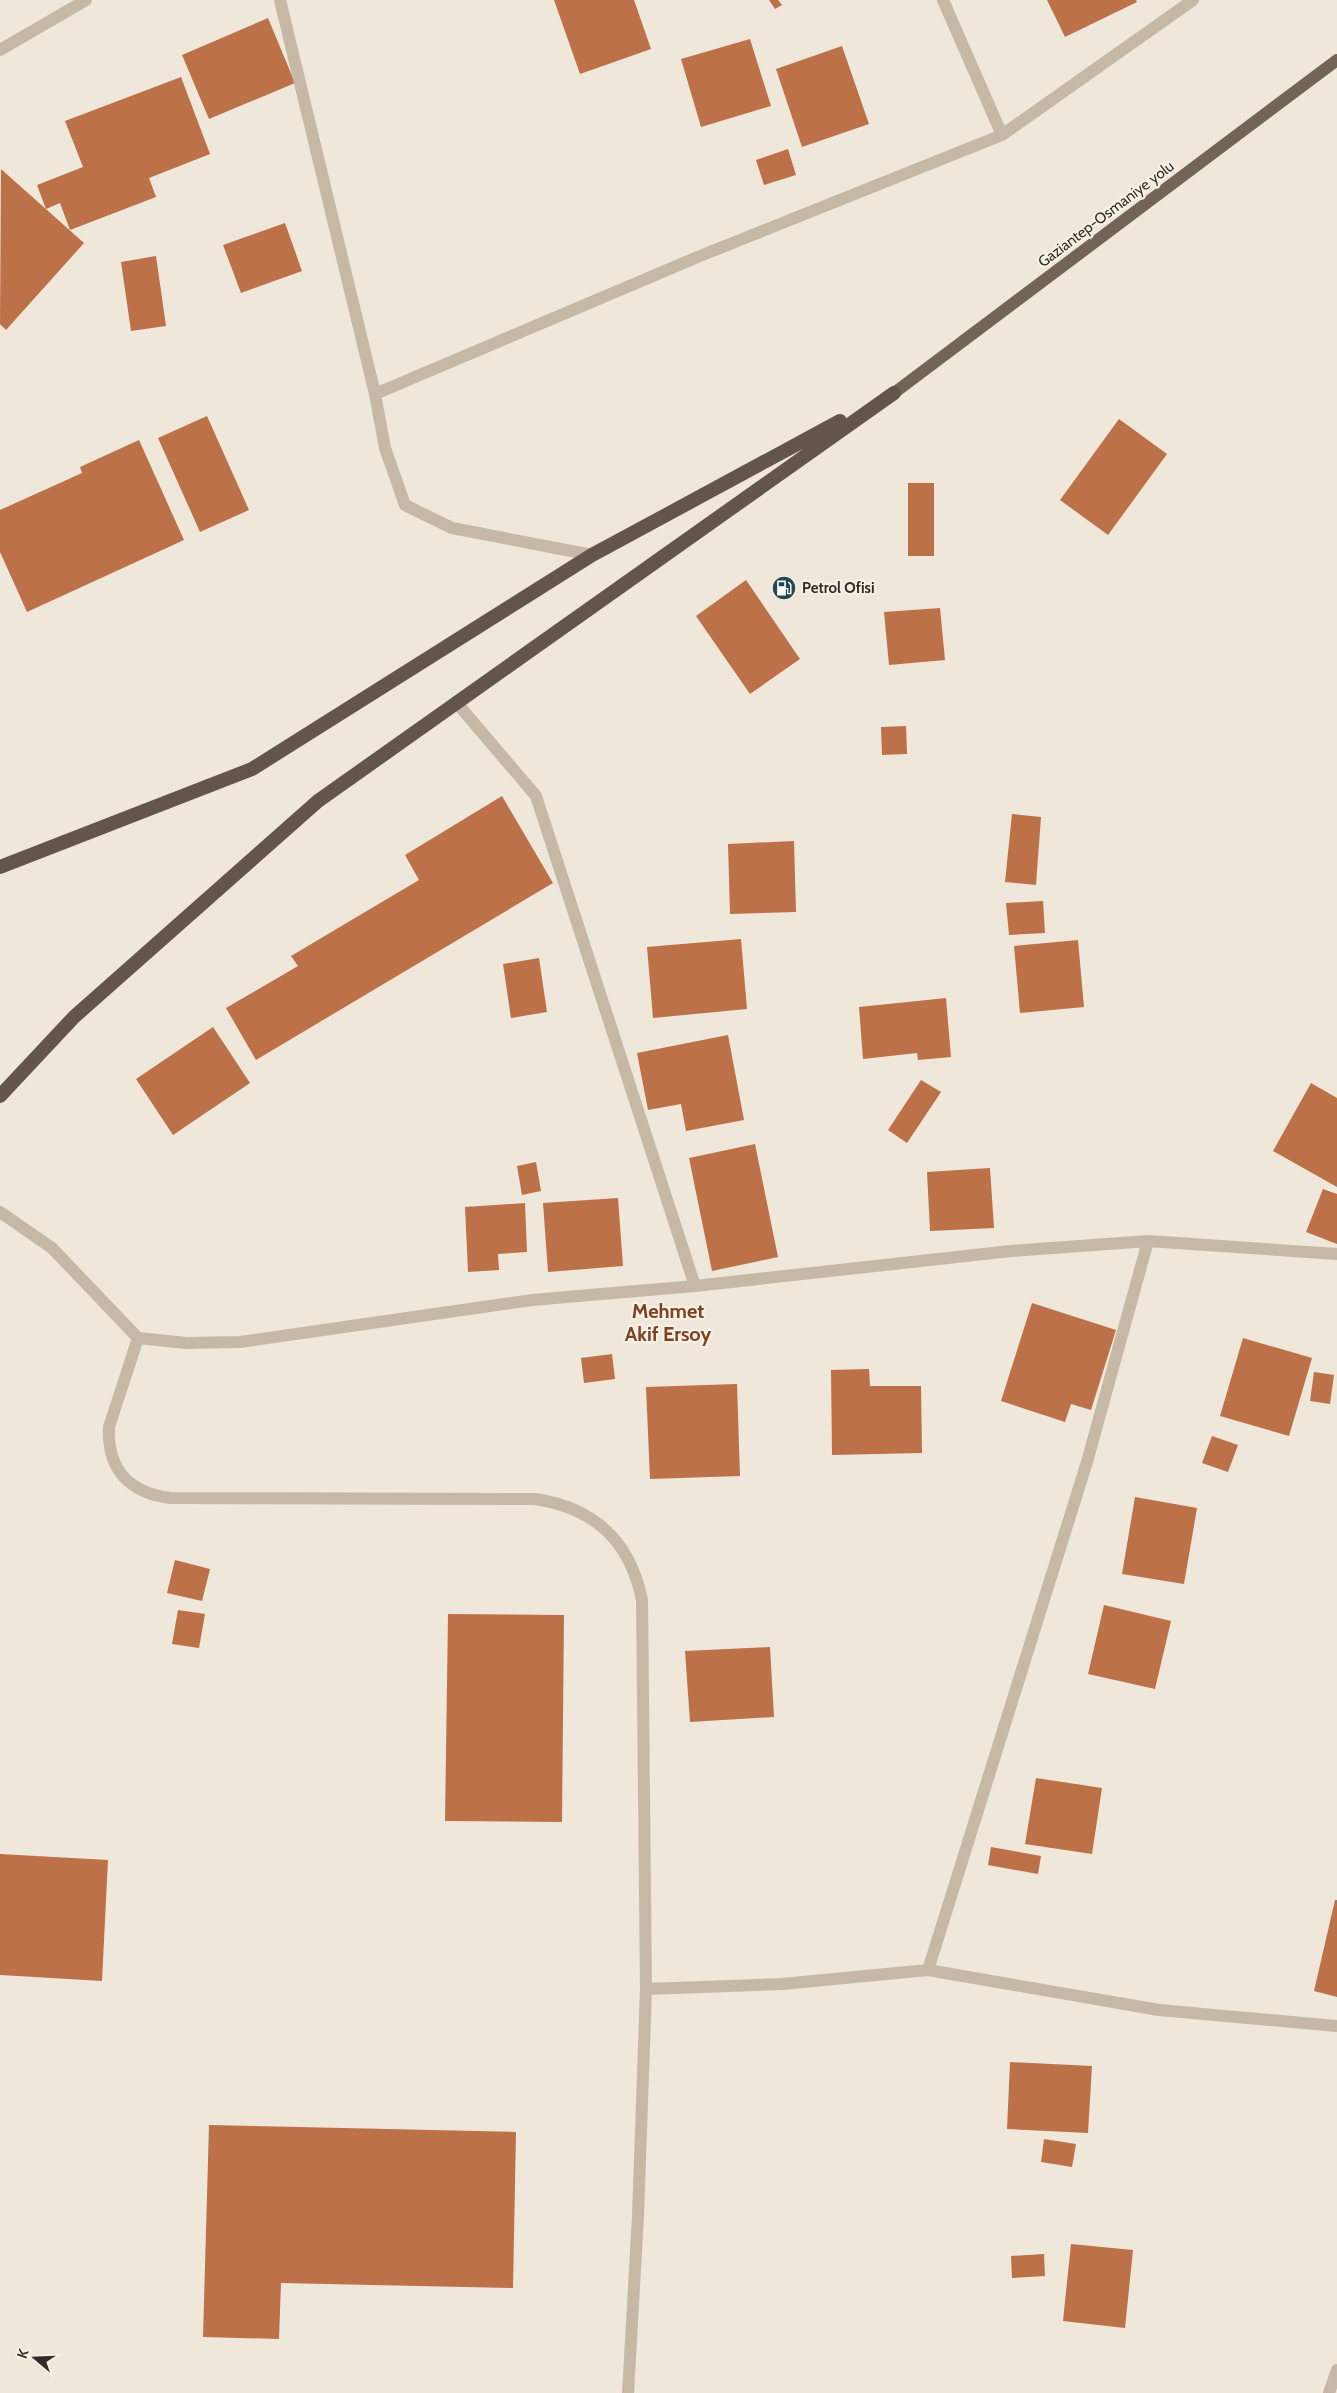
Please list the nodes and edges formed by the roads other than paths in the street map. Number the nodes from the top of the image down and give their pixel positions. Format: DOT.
graph roads {
  1 [pos="86,0"];
  2 [pos="280,0"];
  3 [pos="943,0"];
  4 [pos="1192,0"];
  5 [pos="0,50"];
  6 [pos="1337,60"];
  7 [pos="1002,134"];
  8 [pos="894,393"];
  9 [pos="375,394"];
  10 [pos="592,554"];
  11 [pos="456,702"];
  12 [pos="0,867"];
  13 [pos="0,1096"];
  14 [pos="0,1212"];
  15 [pos="1148,1241"];
  16 [pos="1337,1254"];
  17 [pos="696,1286"];
  18 [pos="138,1338"];
  19 [pos="928,1970"];
  20 [pos="646,1989"];
  21 [pos="1337,2026"];
  22 [pos="1337,2370"];
  23 [pos="628,2393"];
  24 [pos="1329,2393"];
  1 -- 5 [label="street"];
  2 -- 9 [label="street"];
  3 -- 7 [label="street"];
  4 -- 7 [label="street"];
  6 -- 8 [label="main road, Gaziantep-Osmaniye yolu"];
  7 -- 9 [label="street"];
  8 -- 10 [label="highway"];
  8 -- 11 [label="highway"];
  9 -- 10 [label="street"];
  10 -- 12 [label="highway"];
  11 -- 13 [label="highway"];
  11 -- 17 [label="street"];
  14 -- 18 [label="street"];
  15 -- 16 [label="street"];
  15 -- 17 [label="street"];
  15 -- 19 [label="street"];
  17 -- 18 [label="street"];
  18 -- 20 [label="street"];
  19 -- 20 [label="street"];
  19 -- 21 [label="street"];
  20 -- 23 [label="street"];
  22 -- 24 [label="street"];
}
